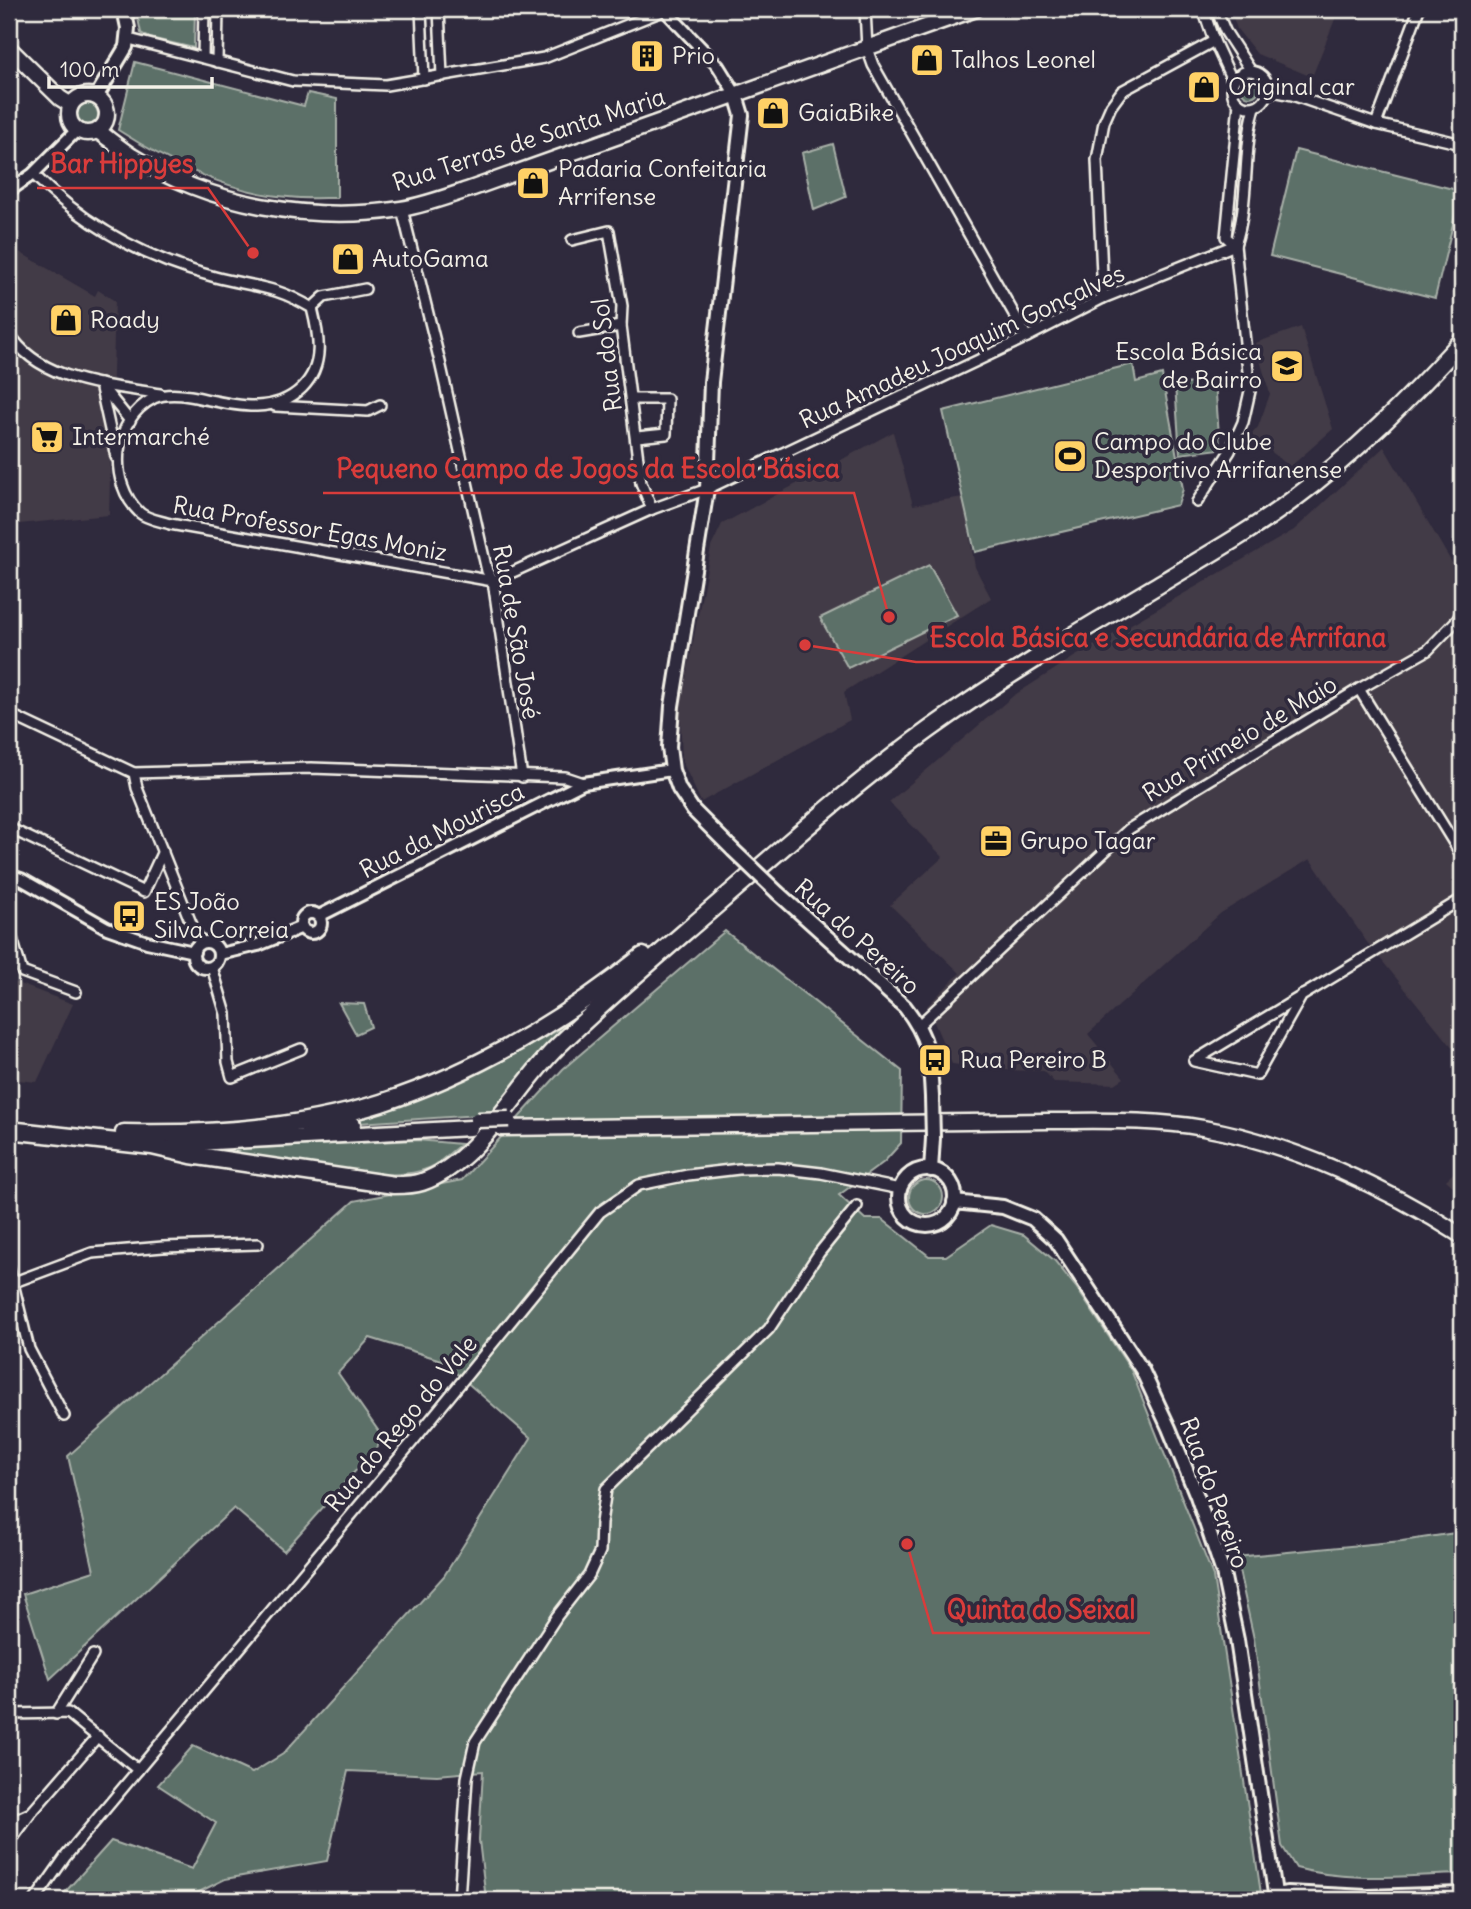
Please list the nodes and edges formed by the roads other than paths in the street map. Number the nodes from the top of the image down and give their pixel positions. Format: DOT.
graph roads {
  1 [pos="124,9"];
  2 [pos="204,9"];
  3 [pos="218,9"];
  4 [pos="421,9"];
  5 [pos="439,9"];
  6 [pos="664,9"];
  7 [pos="865,9"];
  8 [pos="976,9"];
  9 [pos="1203,9"];
  10 [pos="1216,9"];
  11 [pos="1419,9"];
  12 [pos="129,39"];
  13 [pos="1213,41"];
  14 [pos="9,48"];
  15 [pos="867,48"];
  16 [pos="203,58"];
  17 [pos="217,62"];
  18 [pos="1251,71"];
  19 [pos="442,76"];
  20 [pos="424,79"];
  21 [pos="1233,82"];
  22 [pos="1268,90"];
  23 [pos="736,95"];
  24 [pos="96,97"];
  25 [pos="1239,103"];
  26 [pos="71,105"];
  27 [pos="1255,107"];
  28 [pos="1376,124"];
  29 [pos="77,130"];
  30 [pos="97,131"];
  31 [pos="1462,144"];
  32 [pos="33,174"];
  33 [pos="9,191"];
  34 [pos="402,209"];
  35 [pos="572,240"];
  36 [pos="1235,245"];
  37 [pos="365,289"];
  38 [pos="1103,298"];
  39 [pos="312,308"];
  40 [pos="621,326"];
  41 [pos="1462,330"];
  42 [pos="9,333"];
  43 [pos="579,333"];
  44 [pos="1027,337"];
  45 [pos="1462,341"];
  46 [pos="100,384"];
  47 [pos="163,394"];
  48 [pos="631,399"];
  49 [pos="380,405"];
  50 [pos="269,406"];
  51 [pos="130,421"];
  52 [pos="636,437"];
  53 [pos="117,464"];
  54 [pos="707,489"];
  55 [pos="1197,502"];
  56 [pos="652,509"];
  57 [pos="493,582"];
  58 [pos="1462,610"];
  59 [pos="1359,690"];
  60 [pos="9,714"];
  61 [pos="672,770"];
  62 [pos="134,773"];
  63 [pos="522,777"];
  64 [pos="583,783"];
  65 [pos="9,828"];
  66 [pos="163,851"];
  67 [pos="1462,856"];
  68 [pos="9,875"];
  69 [pos="1462,899"];
  70 [pos="9,928"];
  71 [pos="197,947"];
  72 [pos="220,954"];
  73 [pos="212,967"];
  74 [pos="76,992"];
  75 [pos="1302,995"];
  76 [pos="919,1025"];
  77 [pos="301,1049"];
  78 [pos="9,1121"];
  79 [pos="473,1124"];
  80 [pos="505,1124"];
  81 [pos="9,1130"];
  82 [pos="228,1131"];
  83 [pos="152,1146"];
  84 [pos="931,1170"];
  85 [pos="900,1189"];
  86 [pos="954,1202"];
  87 [pos="857,1206"];
  88 [pos="1462,1226"];
  89 [pos="1462,1236"];
  90 [pos="258,1244"];
  91 [pos="9,1267"];
  92 [pos="11,1283"];
  93 [pos="64,1416"];
  94 [pos="93,1656"];
  95 [pos="9,1714"];
  96 [pos="56,1714"];
  97 [pos="98,1736"];
  98 [pos="138,1770"];
  99 [pos="31,1813"];
  100 [pos="9,1823"];
  101 [pos="9,1843"];
  102 [pos="1462,1894"];
  103 [pos="1275,1898"];
  104 [pos="1367,1899"];
  105 [pos="35,1900"];
  106 [pos="459,1900"];
  1 -- 12 [label="main road"];
  2 -- 16 [label="street"];
  3 -- 17 [label="street"];
  4 -- 20 [label="street"];
  5 -- 19 [label="street"];
  6 -- 19 [label="street"];
  6 -- 23 [label="street"];
  7 -- 15 [label="street"];
  8 -- 15 [label="main road, Rua Terras de Santa Maria"];
  9 -- 13 [label="street"];
  10 -- 18 [label="street"];
  11 -- 28 [label="street"];
  12 -- 16 [label="street"];
  12 -- 24 [label="main road"];
  13 -- 21 [label="street"];
  13 -- 38 [label="street"];
  14 -- 26 [label="main road"];
  15 -- 23 [label="main road, Rua Terras de Santa Maria"];
  15 -- 44 [label="street"];
  16 -- 17 [label="street"];
  17 -- 20 [label="street"];
  18 -- 21 [label="street"];
  18 -- 22 [label="street"];
  19 -- 20 [label="street"];
  21 -- 25 [label="street"];
  22 -- 27 [label="street"];
  22 -- 28 [label="street"];
  23 -- 34 [label="main road, Rua Terras de Santa Maria"];
  23 -- 54 [label="main road"];
  24 -- 26 [label="main road"];
  24 -- 30 [label="main road"];
  25 -- 27 [label="street"];
  25 -- 36 [label="street"];
  26 -- 29 [label="main road"];
  27 -- 36 [label="street"];
  28 -- 31 [label="street"];
  29 -- 30 [label="main road"];
  29 -- 32 [label="street"];
  30 -- 34 [label="main road, Rua Terras de Santa Maria"];
  32 -- 33 [label="street"];
  32 -- 39 [label="street"];
  34 -- 57 [label="street, Rua de São José"];
  35 -- 40 [label="street, Rua do Sol"];
  36 -- 38 [label="street, Rua Amadeu Joaquim Gonçalves"];
  36 -- 55 [label="street"];
  37 -- 39 [label="street"];
  38 -- 44 [label="street, Rua Amadeu Joaquim Gonçalves"];
  39 -- 50 [label="street"];
  40 -- 43 [label="street"];
  40 -- 48 [label="street, Rua do Sol"];
  41 -- 82 [label="highway"];
  42 -- 46 [label="street"];
  44 -- 54 [label="street, Rua Amadeu Joaquim Gonçalves"];
  45 -- 83 [label="highway"];
  46 -- 47 [label="street"];
  46 -- 51 [label="street"];
  46 -- 53 [label="street, Rua Professor Egas Moniz"];
  47 -- 50 [label="street"];
  47 -- 51 [label="street"];
  48 -- 52 [label="street, Rua do Sol"];
  48 -- 52 [label="street"];
  49 -- 50 [label="street"];
  51 -- 53 [label="street"];
  52 -- 56 [label="street, Rua do Sol"];
  53 -- 57 [label="street, Rua Professor Egas Moniz"];
  54 -- 56 [label="street, Rua Amadeu Joaquim Gonçalves"];
  54 -- 61 [label="main road"];
  56 -- 57 [label="street, Rua Amadeu Joaquim Gonçalves"];
  57 -- 63 [label="street, Rua de São José"];
  58 -- 59 [label="street, Rua Primeio de Maio"];
  59 -- 67 [label="street"];
  59 -- 76 [label="street, Rua Primeio de Maio"];
  60 -- 62 [label="street"];
  61 -- 64 [label="street, Rua da Mourisca"];
  61 -- 76 [label="main road, Rua do Pereiro, bridge"];
  62 -- 63 [label="street"];
  62 -- 66 [label="street"];
  63 -- 64 [label="street"];
  64 -- 72 [label="street, Rua da Mourisca"];
  65 -- 66 [label="street"];
  66 -- 71 [label="street"];
  68 -- 71 [label="street"];
  69 -- 75 [label="street"];
  70 -- 74 [label="street"];
  71 -- 72 [label="street"];
  71 -- 73 [label="street"];
  72 -- 73 [label="street"];
  73 -- 77 [label="street"];
  75 -- 75 [label="street"];
  76 -- 84 [label="main road, Rua do Pereiro, bridge"];
  78 -- 82 [label="highway"];
  79 -- 80 [label="main road"];
  79 -- 82 [label="main road"];
  79 -- 83 [label="main road"];
  80 -- 88 [label="main road"];
  80 -- 89 [label="main road"];
  81 -- 83 [label="highway"];
  84 -- 85 [label="main road"];
  84 -- 86 [label="main road"];
  85 -- 86 [label="main road"];
  85 -- 98 [label="street, Rua do Rego do Vale"];
  86 -- 103 [label="main road, Rua do Pereiro"];
  87 -- 106 [label="street"];
  90 -- 92 [label="street"];
  91 -- 92 [label="street"];
  92 -- 93 [label="street"];
  94 -- 96 [label="street"];
  95 -- 96 [label="street"];
  96 -- 97 [label="street"];
  97 -- 98 [label="street"];
  97 -- 99 [label="street"];
  98 -- 105 [label="street, Rua do Rego do Vale"];
  99 -- 100 [label="street"];
  99 -- 101 [label="street"];
  102 -- 104 [label="main road"];
  103 -- 104 [label="main road"];
}
